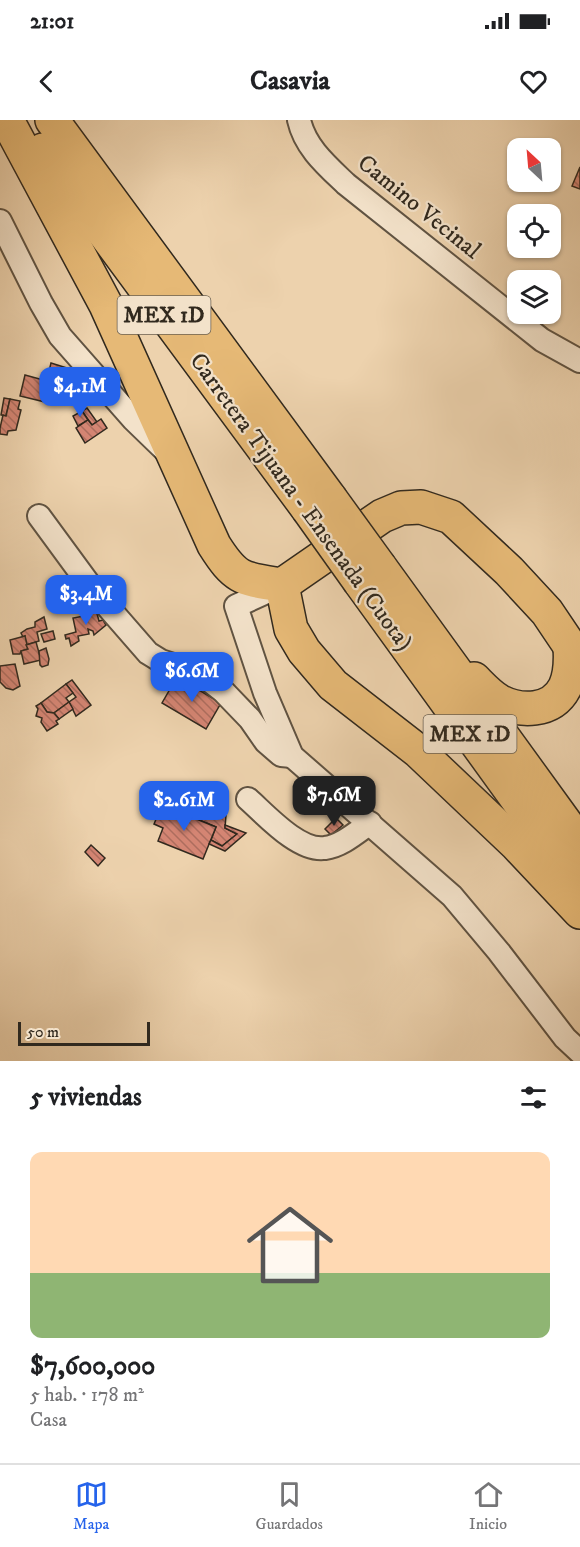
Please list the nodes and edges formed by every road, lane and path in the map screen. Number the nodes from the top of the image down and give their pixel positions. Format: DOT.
graph roads {
  1 [pos="7,120"];
  2 [pos="20,120"];
  3 [pos="52,120"];
  4 [pos="299,120"];
  5 [pos="0,221"];
  6 [pos="580,361"];
  7 [pos="174,458"];
  8 [pos="319,503"];
  9 [pos="39,516"];
  10 [pos="214,545"];
  11 [pos="370,574"];
  12 [pos="282,585"];
  13 [pos="236,606"];
  14 [pos="577,646"];
  15 [pos="446,656"];
  16 [pos="292,756"];
  17 [pos="248,799"];
  18 [pos="370,823"];
  19 [pos="580,843"];
  20 [pos="580,886"];
  21 [pos="580,912"];
  22 [pos="580,1052"];
  1 -- 7 [label="highway"];
  2 -- 8 [label="highway, Carretera Tijuana - Ensenada (Cuota) / MEX 1D"];
  3 -- 8 [label="highway, Carretera Tijuana - Ensenada (Cuota) / MEX 1D"];
  4 -- 6 [label="street, Camino Vecinal"];
  5 -- 7 [label="street"];
  7 -- 10 [label="highway"];
  8 -- 11 [label="highway, Carretera Tijuana - Ensenada (Cuota) / MEX 1D, bridge"];
  9 -- 16 [label="street"];
  10 -- 12 [label="highway"];
  10 -- 13 [label="street"];
  11 -- 15 [label="highway, Carretera Tijuana - Ensenada (Cuota) / MEX 1D"];
  11 -- 20 [label="highway, Carretera Tijuana - Ensenada (Cuota) / MEX 1D"];
  12 -- 13 [label="street"];
  12 -- 14 [label="highway"];
  12 -- 21 [label="highway"];
  13 -- 16 [label="street"];
  14 -- 15 [label="highway"];
  15 -- 19 [label="highway, Carretera Tijuana - Ensenada (Cuota) / MEX 1D"];
  16 -- 18 [label="street"];
  17 -- 18 [label="street"];
  18 -- 22 [label="street"];
}
